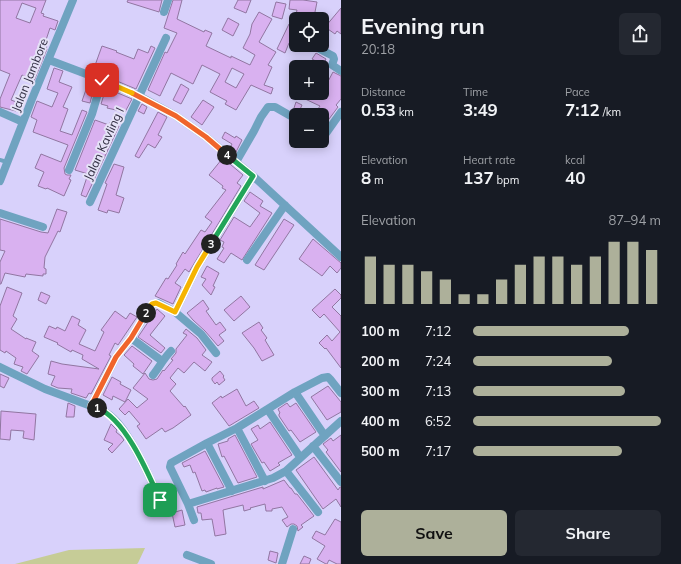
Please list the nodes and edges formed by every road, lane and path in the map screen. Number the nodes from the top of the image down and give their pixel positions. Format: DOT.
graph roads {
  1 [pos="73,0"];
  2 [pos="168,0"];
  3 [pos="164,12"];
  4 [pos="166,38"];
  5 [pos="325,52"];
  6 [pos="49,60"];
  7 [pos="341,71"];
  8 [pos="102,80"];
  9 [pos="139,96"];
  10 [pos="0,112"];
  11 [pos="341,112"];
  12 [pos="289,115"];
  13 [pos="23,122"];
  14 [pos="329,129"];
  15 [pos="236,162"];
  16 [pos="3,164"];
  17 [pos="69,170"];
  18 [pos="253,176"];
  19 [pos="0,181"];
  20 [pos="90,202"];
  21 [pos="285,205"];
  22 [pos="0,213"];
  23 [pos="43,227"];
  24 [pos="341,257"];
  25 [pos="247,260"];
  26 [pos="175,312"];
  27 [pos="131,338"];
  28 [pos="171,351"];
  29 [pos="216,352"];
  30 [pos="162,361"];
  31 [pos="0,368"];
  32 [pos="153,375"];
  33 [pos="296,392"];
  34 [pos="341,393"];
  35 [pos="91,406"];
  36 [pos="268,410"];
  37 [pos="340,425"];
  38 [pos="237,428"];
  39 [pos="325,436"];
  40 [pos="207,443"];
  41 [pos="313,446"];
  42 [pos="300,457"];
  43 [pos="286,471"];
  44 [pos="265,481"];
  45 [pos="341,482"];
  46 [pos="232,491"];
  47 [pos="160,500"];
  48 [pos="188,504"];
  49 [pos="318,512"];
  50 [pos="194,520"];
  51 [pos="293,529"];
  52 [pos="187,555"];
  53 [pos="211,564"];
  54 [pos="282,564"];
  1 -- 6 [label="street, Jalan Jambore"];
  2 -- 3 [label="street"];
  4 -- 9 [label="street, Jalan Kavling I"];
  5 -- 7 [label="street"];
  6 -- 8 [label="street"];
  6 -- 13 [label="street, Jalan Jambore"];
  8 -- 9 [label="street"];
  8 -- 17 [label="street"];
  9 -- 15 [label="street"];
  9 -- 20 [label="street, Jalan Kavling I"];
  10 -- 13 [label="street"];
  11 -- 14 [label="street"];
  12 -- 15 [label="street"];
  13 -- 16 [label="street, Jalan Jambore"];
  15 -- 18 [label="street"];
  16 -- 19 [label="street, Jalan Jambore"];
  18 -- 21 [label="street"];
  18 -- 26 [label="street"];
  21 -- 24 [label="street"];
  21 -- 25 [label="street"];
  22 -- 23 [label="street"];
  26 -- 27 [label="street"];
  26 -- 29 [label="street"];
  27 -- 30 [label="street"];
  27 -- 35 [label="street"];
  28 -- 30 [label="street"];
  30 -- 32 [label="street"];
  31 -- 35 [label="street"];
  33 -- 34 [label="street"];
  33 -- 36 [label="street"];
  33 -- 39 [label="street"];
  35 -- 47 [label="street"];
  36 -- 38 [label="street"];
  36 -- 42 [label="street"];
  37 -- 39 [label="street"];
  38 -- 40 [label="street"];
  38 -- 44 [label="street"];
  39 -- 41 [label="street"];
  40 -- 46 [label="street"];
  40 -- 48 [label="street"];
  41 -- 42 [label="street"];
  41 -- 45 [label="street"];
  42 -- 43 [label="street"];
  43 -- 44 [label="street"];
  43 -- 49 [label="street"];
  44 -- 46 [label="street"];
  46 -- 48 [label="street"];
  48 -- 50 [label="street"];
  51 -- 54 [label="street"];
  52 -- 53 [label="street"];
}
